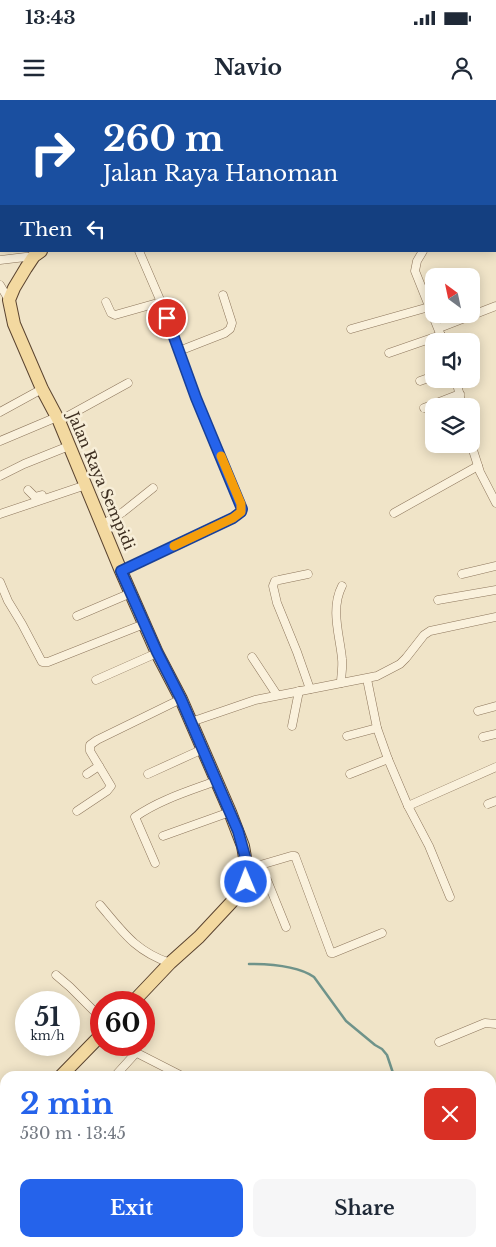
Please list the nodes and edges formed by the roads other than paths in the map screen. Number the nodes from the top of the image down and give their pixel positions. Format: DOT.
graph roads {
  1 [pos="139,252"];
  2 [pos="422,252"];
  3 [pos="38,254"];
  4 [pos="0,260"];
  5 [pos="0,285"];
  6 [pos="223,295"];
  7 [pos="425,297"];
  8 [pos="9,300"];
  9 [pos="106,302"];
  10 [pos="161,302"];
  11 [pos="496,306"];
  12 [pos="425,308"];
  13 [pos="351,328"];
  14 [pos="445,333"];
  15 [pos="425,340"];
  16 [pos="179,351"];
  17 [pos="388,352"];
  18 [pos="425,379"];
  19 [pos="420,381"];
  20 [pos="128,383"];
  21 [pos="458,388"];
  22 [pos="42,389"];
  23 [pos="460,394"];
  24 [pos="461,398"];
  25 [pos="424,408"];
  26 [pos="0,412"];
  27 [pos="58,419"];
  28 [pos="0,441"];
  29 [pos="69,446"];
  30 [pos="473,453"];
  31 [pos="478,466"];
  32 [pos="0,476"];
  33 [pos="85,483"];
  34 [pos="153,488"];
  35 [pos="28,490"];
  36 [pos="496,503"];
  37 [pos="394,513"];
  38 [pos="0,514"];
  39 [pos="102,525"];
  40 [pos="496,566"];
  41 [pos="121,571"];
  42 [pos="308,574"];
  43 [pos="462,574"];
  44 [pos="0,582"];
  45 [pos="342,586"];
  46 [pos="496,590"];
  47 [pos="131,593"];
  48 [pos="438,600"];
  49 [pos="77,616"];
  50 [pos="496,617"];
  51 [pos="144,624"];
  52 [pos="157,652"];
  53 [pos="252,657"];
  54 [pos="367,679"];
  55 [pos="96,680"];
  56 [pos="341,683"];
  57 [pos="310,688"];
  58 [pos="299,691"];
  59 [pos="277,695"];
  60 [pos="181,699"];
  61 [pos="496,706"];
  62 [pos="478,710"];
  63 [pos="191,722"];
  64 [pos="292,726"];
  65 [pos="377,728"];
  66 [pos="496,734"];
  67 [pos="347,736"];
  68 [pos="483,737"];
  69 [pos="203,749"];
  70 [pos="388,759"];
  71 [pos="99,766"];
  72 [pos="496,766"];
  73 [pos="87,774"];
  74 [pos="148,774"];
  75 [pos="350,774"];
  76 [pos="216,781"];
  77 [pos="496,801"];
  78 [pos="488,804"];
  79 [pos="408,806"];
  80 [pos="77,811"];
  81 [pos="230,812"];
  82 [pos="163,836"];
  83 [pos="155,863"];
  84 [pos="247,875"];
  85 [pos="450,897"];
  86 [pos="100,906"];
  87 [pos="286,927"];
  88 [pos="382,933"];
  89 [pos="170,963"];
  90 [pos="56,975"];
  91 [pos="144,991"];
  92 [pos="90,1007"];
  93 [pos="496,1024"];
  94 [pos="439,1042"];
  95 [pos="90,1046"];
  96 [pos="132,1056"];
  97 [pos="143,1056"];
  98 [pos="66,1071"];
  99 [pos="119,1071"];
  100 [pos="172,1071"];
  1 -- 10 [label="street"];
  2 -- 7 [label="street"];
  3 -- 4 [label="street"];
  3 -- 8 [label="main road"];
  5 -- 8 [label="street"];
  6 -- 16 [label="street"];
  8 -- 22 [label="main road, Jalan Raya Sempidi"];
  9 -- 10 [label="street"];
  10 -- 16 [label="street"];
  11 -- 14 [label="street"];
  12 -- 13 [label="street"];
  15 -- 17 [label="street"];
  16 -- 41 [label="street"];
  18 -- 19 [label="street"];
  20 -- 27 [label="street"];
  21 -- 23 [label="street"];
  22 -- 26 [label="street"];
  22 -- 27 [label="main road, Jalan Raya Sempidi"];
  23 -- 24 [label="street"];
  23 -- 25 [label="street"];
  27 -- 28 [label="street"];
  27 -- 29 [label="main road, Jalan Raya Sempidi"];
  29 -- 32 [label="street"];
  29 -- 33 [label="main road, Jalan Raya Sempidi"];
  30 -- 31 [label="street"];
  31 -- 36 [label="street"];
  31 -- 37 [label="street"];
  33 -- 35 [label="street"];
  33 -- 38 [label="street"];
  33 -- 39 [label="main road, Jalan Raya Sempidi"];
  34 -- 39 [label="street"];
  39 -- 41 [label="main road, Jalan Raya Sempidi"];
  40 -- 43 [label="street"];
  41 -- 47 [label="main road, Jalan Raya Sempidi"];
  42 -- 57 [label="street"];
  44 -- 51 [label="street"];
  45 -- 56 [label="street"];
  46 -- 48 [label="street"];
  47 -- 49 [label="street"];
  47 -- 51 [label="main road, Jalan Raya Sempidi"];
  50 -- 54 [label="street"];
  51 -- 52 [label="main road, Jalan Raya Sempidi"];
  52 -- 55 [label="street"];
  52 -- 60 [label="main road, Jalan Raya Sempidi"];
  53 -- 59 [label="street"];
  54 -- 56 [label="street"];
  54 -- 65 [label="street"];
  56 -- 57 [label="street"];
  57 -- 58 [label="street"];
  58 -- 59 [label="street"];
  58 -- 64 [label="street"];
  59 -- 63 [label="street"];
  60 -- 63 [label="main road, Jalan Raya Sempidi"];
  60 -- 71 [label="street"];
  61 -- 62 [label="street"];
  63 -- 69 [label="main road, Jalan Raya Sempidi"];
  65 -- 67 [label="street"];
  65 -- 70 [label="street"];
  66 -- 68 [label="street"];
  69 -- 74 [label="street"];
  69 -- 76 [label="main road, Jalan Raya Sempidi"];
  70 -- 75 [label="street"];
  70 -- 79 [label="street"];
  71 -- 73 [label="street"];
  71 -- 80 [label="street"];
  72 -- 79 [label="street"];
  76 -- 81 [label="main road, Jalan Raya Sempidi"];
  76 -- 83 [label="street"];
  77 -- 78 [label="street"];
  79 -- 85 [label="street"];
  81 -- 82 [label="street"];
  81 -- 84 [label="main road, Jalan Raya Sempidi"];
  84 -- 87 [label="street"];
  84 -- 88 [label="street"];
  84 -- 89 [label="main road"];
  86 -- 89 [label="street"];
  89 -- 91 [label="main road"];
  90 -- 92 [label="street"];
  93 -- 94 [label="street"];
  95 -- 98 [label="main road"];
  96 -- 99 [label="street"];
  97 -- 100 [label="street"];
}
